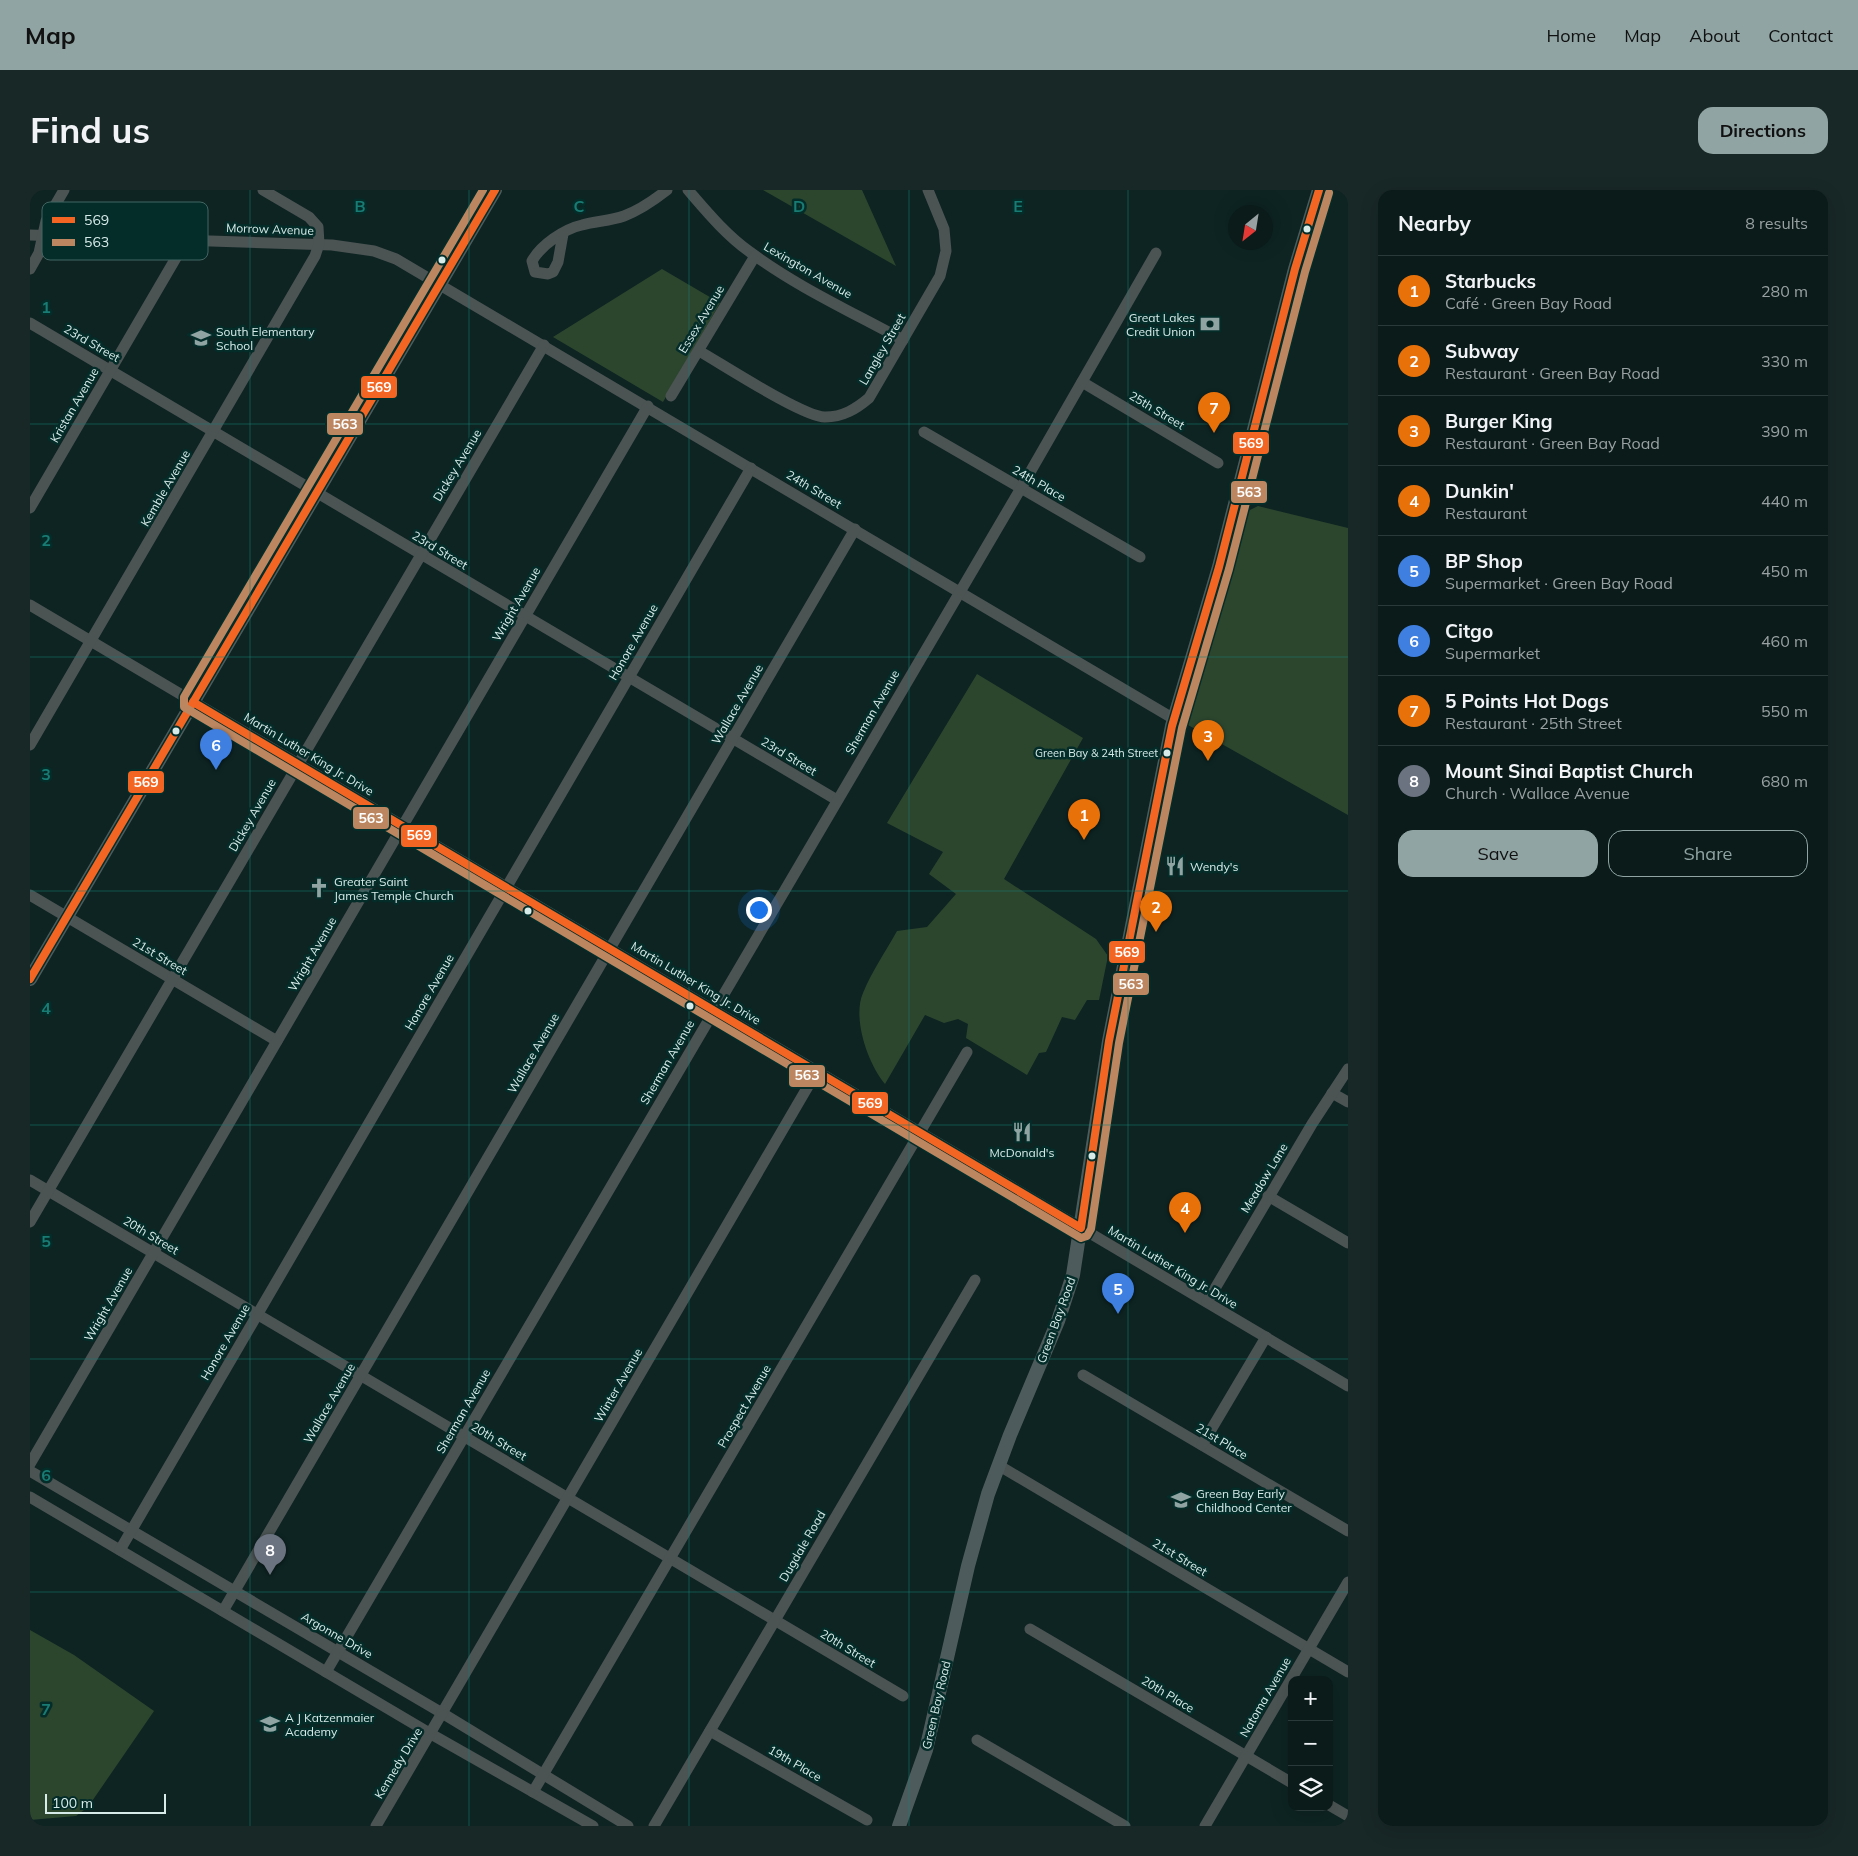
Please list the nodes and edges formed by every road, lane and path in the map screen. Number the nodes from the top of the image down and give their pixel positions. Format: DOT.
graph roads {
  1 [pos="64,190"];
  2 [pos="263,190"];
  3 [pos="495,190"];
  4 [pos="667,190"];
  5 [pos="688,190"];
  6 [pos="928,190"];
  7 [pos="1319,190"];
  8 [pos="57,202"];
  9 [pos="563,234"];
  10 [pos="42,240"];
  11 [pos="208,240"];
  12 [pos="319,244"];
  13 [pos="1156,253"];
  14 [pos="755,256"];
  15 [pos="175,260"];
  16 [pos="30,270"];
  17 [pos="440,283"];
  18 [pos="30,323"];
  19 [pos="903,340"];
  20 [pos="544,345"];
  21 [pos="699,351"];
  22 [pos="111,370"];
  23 [pos="1082,382"];
  24 [pos="671,396"];
  25 [pos="648,406"];
  26 [pos="214,432"];
  27 [pos="924,432"];
  28 [pos="1218,463"];
  29 [pos="751,468"];
  30 [pos="1020,488"];
  31 [pos="317,494"];
  32 [pos="30,508"];
  33 [pos="855,529"];
  34 [pos="421,554"];
  35 [pos="1140,557"];
  36 [pos="959,591"];
  37 [pos="30,605"];
  38 [pos="525,616"];
  39 [pos="91,641"];
  40 [pos="629,677"];
  41 [pos="194,702"];
  42 [pos="1174,718"];
  43 [pos="733,739"];
  44 [pos="30,745"];
  45 [pos="298,764"];
  46 [pos="837,800"];
  47 [pos="402,825"];
  48 [pos="507,887"];
  49 [pos="30,895"];
  50 [pos="67,917"];
  51 [pos="610,949"];
  52 [pos="172,979"];
  53 [pos="30,980"];
  54 [pos="714,1010"];
  55 [pos="277,1041"];
  56 [pos="967,1052"];
  57 [pos="1348,1069"];
  58 [pos="817,1071"];
  59 [pos="1332,1093"];
  60 [pos="1348,1102"];
  61 [pos="920,1132"];
  62 [pos="30,1180"];
  63 [pos="48,1191"];
  64 [pos="1268,1196"];
  65 [pos="30,1222"];
  66 [pos="1081,1228"];
  67 [pos="1348,1243"];
  68 [pos="153,1253"];
  69 [pos="975,1280"];
  70 [pos="1207,1302"];
  71 [pos="257,1314"];
  72 [pos="1266,1337"];
  73 [pos="1083,1374"];
  74 [pos="361,1375"];
  75 [pos="1348,1386"];
  76 [pos="464,1436"];
  77 [pos="1202,1445"];
  78 [pos="30,1464"];
  79 [pos="998,1465"];
  80 [pos="30,1471"];
  81 [pos="30,1497"];
  82 [pos="568,1498"];
  83 [pos="131,1530"];
  84 [pos="1348,1531"];
  85 [pos="120,1550"];
  86 [pos="670,1558"];
  87 [pos="1348,1582"];
  88 [pos="234,1591"];
  89 [pos="223,1611"];
  90 [pos="775,1620"];
  91 [pos="1030,1629"];
  92 [pos="1309,1649"];
  93 [pos="338,1652"];
  94 [pos="326,1672"];
  95 [pos="1348,1672"];
  96 [pos="903,1696"];
  97 [pos="442,1713"];
  98 [pos="710,1730"];
  99 [pos="431,1734"];
  100 [pos="977,1740"];
  101 [pos="1246,1756"];
  102 [pos="544,1774"];
  103 [pos="1288,1781"];
  104 [pos="533,1792"];
  105 [pos="1333,1807"];
  106 [pos="1348,1816"];
  107 [pos="867,1820"];
  108 [pos="376,1826"];
  109 [pos="593,1826"];
  110 [pos="628,1826"];
  111 [pos="654,1826"];
  112 [pos="899,1826"];
  113 [pos="1125,1826"];
  114 [pos="1205,1826"];
  1 -- 8 [label="street"];
  2 -- 12 [label="street"];
  3 -- 17 [label="main road"];
  4 -- 9 [label="street"];
  5 -- 14 [label="street, Lexington Avenue"];
  6 -- 19 [label="street, Langley Street"];
  7 -- 42 [label="main road, Green Bay Road"];
  10 -- 16 [label="street"];
  11 -- 12 [label="street, Morrow Avenue"];
  12 -- 17 [label="street, Morrow Avenue"];
  12 -- 26 [label="street, Kemble Avenue"];
  13 -- 23 [label="street, Sherman Avenue"];
  14 -- 19 [label="street, Lexington Avenue"];
  14 -- 21 [label="street, Essex Avenue"];
  15 -- 22 [label="street, Kristan Avenue"];
  17 -- 20 [label="street, 24th Street"];
  17 -- 31 [label="main road"];
  18 -- 22 [label="street, 23rd Street"];
  19 -- 21 [label="street, Langley Street"];
  20 -- 25 [label="street, 24th Street"];
  20 -- 34 [label="street, Dickey Avenue"];
  21 -- 24 [label="street, Essex Avenue"];
  22 -- 26 [label="street, 23rd Street"];
  22 -- 32 [label="street, Kristan Avenue"];
  23 -- 28 [label="street, 25th Street"];
  23 -- 30 [label="street, Sherman Avenue"];
  25 -- 29 [label="street, 24th Street"];
  25 -- 38 [label="street, Wright Avenue"];
  26 -- 31 [label="street, 23rd Street"];
  26 -- 39 [label="street, Kemble Avenue"];
  27 -- 30 [label="street, 24th Place"];
  29 -- 33 [label="street, 24th Street"];
  29 -- 40 [label="street, Honore Avenue"];
  30 -- 35 [label="street, 24th Place"];
  30 -- 36 [label="street, Sherman Avenue"];
  31 -- 34 [label="street, 23rd Street"];
  31 -- 41 [label="main road"];
  33 -- 36 [label="street, 24th Street"];
  33 -- 43 [label="street, Wallace Avenue"];
  34 -- 38 [label="street, 23rd Street"];
  34 -- 45 [label="street, Dickey Avenue"];
  36 -- 42 [label="street, 24th Street"];
  36 -- 46 [label="street, Sherman Avenue"];
  37 -- 39 [label="street, Martin Luther King Jr. Drive"];
  38 -- 40 [label="street, 23rd Street"];
  38 -- 47 [label="street, Wright Avenue"];
  39 -- 41 [label="street, Martin Luther King Jr. Drive"];
  39 -- 44 [label="street, Kemble Avenue"];
  40 -- 43 [label="street, 23rd Street"];
  40 -- 48 [label="street, Honore Avenue"];
  41 -- 45 [label="street, Martin Luther King Jr. Drive"];
  41 -- 50 [label="main road"];
  42 -- 66 [label="main road, Green Bay Road"];
  43 -- 46 [label="street, 23rd Street"];
  43 -- 51 [label="street, Wallace Avenue"];
  45 -- 47 [label="street, Martin Luther King Jr. Drive"];
  45 -- 52 [label="street, Dickey Avenue"];
  46 -- 54 [label="street, Sherman Avenue"];
  47 -- 48 [label="street, Martin Luther King Jr. Drive"];
  47 -- 55 [label="street, Wright Avenue"];
  48 -- 51 [label="street, Martin Luther King Jr. Drive"];
  48 -- 71 [label="street, Honore Avenue"];
  49 -- 50 [label="street, 21st Street"];
  50 -- 52 [label="street, 21st Street"];
  50 -- 53 [label="main road"];
  51 -- 54 [label="street, Martin Luther King Jr. Drive"];
  51 -- 74 [label="street, Wallace Avenue"];
  52 -- 55 [label="street, 21st Street"];
  52 -- 63 [label="street, Dickey Avenue"];
  54 -- 58 [label="street, Martin Luther King Jr. Drive"];
  54 -- 76 [label="street, Sherman Avenue"];
  55 -- 68 [label="street, Wright Avenue"];
  56 -- 61 [label="street, Prospect Avenue"];
  57 -- 59 [label="street, Meadow Lane"];
  58 -- 61 [label="street, Martin Luther King Jr. Drive"];
  58 -- 82 [label="street, Winter Avenue"];
  59 -- 60 [label="street"];
  59 -- 64 [label="street, Meadow Lane"];
  61 -- 66 [label="street, Martin Luther King Jr. Drive"];
  61 -- 86 [label="street, Prospect Avenue"];
  62 -- 63 [label="street, 20th Street"];
  63 -- 65 [label="street, Dickey Avenue"];
  63 -- 68 [label="street, 20th Street"];
  64 -- 67 [label="street"];
  64 -- 70 [label="street, Meadow Lane"];
  66 -- 70 [label="street, Martin Luther King Jr. Drive"];
  66 -- 79 [label="main road, Green Bay Road"];
  68 -- 71 [label="street, 20th Street"];
  68 -- 78 [label="street, Wright Avenue"];
  69 -- 90 [label="street, Dugdale Road"];
  70 -- 72 [label="street, Martin Luther King Jr. Drive"];
  71 -- 74 [label="street, 20th Street"];
  71 -- 83 [label="street, Honore Avenue"];
  72 -- 75 [label="street, Martin Luther King Jr. Drive"];
  72 -- 77 [label="street"];
  73 -- 77 [label="street, 21st Place"];
  74 -- 76 [label="street, 20th Street"];
  74 -- 88 [label="street, Wallace Avenue"];
  76 -- 82 [label="street, 20th Street"];
  76 -- 93 [label="street, Sherman Avenue"];
  77 -- 84 [label="street, 21st Place"];
  79 -- 92 [label="street, 21st Street"];
  79 -- 112 [label="main road, Green Bay Road"];
  80 -- 83 [label="street, Argonne Drive"];
  81 -- 85 [label="street"];
  82 -- 86 [label="street, 20th Street"];
  82 -- 97 [label="street, Winter Avenue"];
  83 -- 85 [label="street, Honore Avenue"];
  83 -- 88 [label="street, Argonne Drive"];
  85 -- 89 [label="street"];
  86 -- 90 [label="street, 20th Street"];
  86 -- 102 [label="street, Prospect Avenue"];
  87 -- 92 [label="street, Natoma Avenue"];
  88 -- 89 [label="street, Wallace Avenue"];
  88 -- 93 [label="street, Argonne Drive"];
  89 -- 94 [label="street"];
  90 -- 96 [label="street, 20th Street"];
  90 -- 98 [label="street, Dugdale Road"];
  91 -- 101 [label="street, 20th Place"];
  92 -- 95 [label="street, 21st Street"];
  92 -- 101 [label="street, Natoma Avenue"];
  93 -- 94 [label="street, Sherman Avenue"];
  93 -- 97 [label="street, Argonne Drive"];
  94 -- 99 [label="street"];
  97 -- 99 [label="street, Kennedy Drive"];
  97 -- 102 [label="street, Argonne Drive"];
  98 -- 107 [label="street, 19th Place"];
  98 -- 111 [label="street, Dugdale Road"];
  99 -- 104 [label="street"];
  99 -- 108 [label="street, Kennedy Drive"];
  100 -- 113 [label="street"];
  101 -- 103 [label="street, 20th Place"];
  101 -- 114 [label="street, Natoma Avenue"];
  102 -- 104 [label="street, Prospect Avenue"];
  102 -- 110 [label="street, Argonne Drive"];
  104 -- 109 [label="street"];
  105 -- 106 [label="street"];
}
